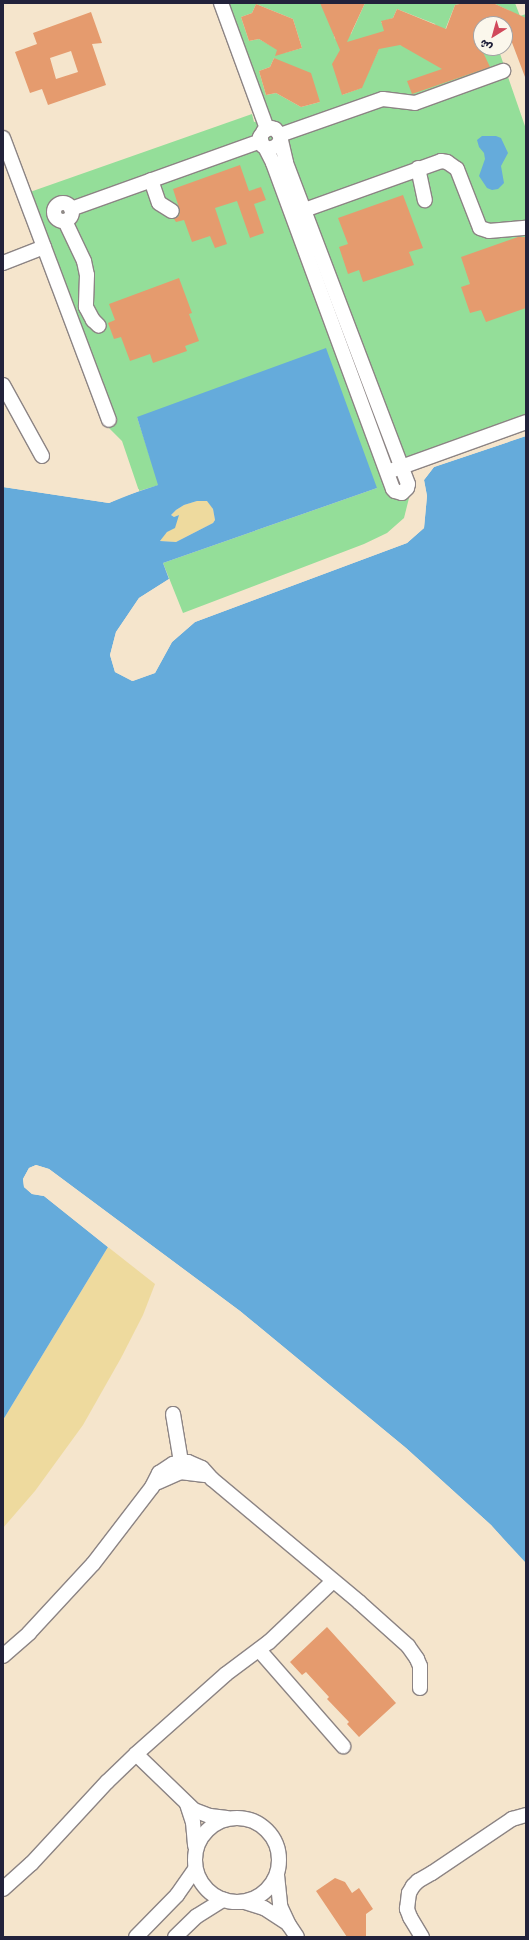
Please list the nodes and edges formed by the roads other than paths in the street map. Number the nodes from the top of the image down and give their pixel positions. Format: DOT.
graph roads {
  1 [pos="221,3"];
  2 [pos="503,71"];
  3 [pos="280,137"];
  4 [pos="3,138"];
  5 [pos="265,139"];
  6 [pos="418,168"];
  7 [pos="151,180"];
  8 [pos="426,200"];
  9 [pos="172,211"];
  10 [pos="298,212"];
  11 [pos="526,228"];
  12 [pos="44,247"];
  13 [pos="3,263"];
  14 [pos="99,326"];
  15 [pos="346,341"];
  16 [pos="3,385"];
  17 [pos="109,420"];
  18 [pos="526,422"];
  19 [pos="42,456"];
  20 [pos="401,468"];
  21 [pos="387,472"];
  22 [pos="173,1414"];
  23 [pos="181,1462"];
  24 [pos="212,1478"];
  25 [pos="152,1487"];
  26 [pos="333,1581"];
  27 [pos="259,1650"];
  28 [pos="3,1656"];
  29 [pos="420,1688"];
  30 [pos="343,1746"];
  31 [pos="136,1754"];
  32 [pos="187,1804"];
  33 [pos="526,1815"];
  34 [pos="227,1818"];
  35 [pos="506,1823"];
  36 [pos="526,1823"];
  37 [pos="195,1850"];
  38 [pos="195,1869"];
  39 [pos="277,1875"];
  40 [pos="3,1889"];
  41 [pos="223,1900"];
  42 [pos="245,1902"];
  43 [pos="289,1925"];
  44 [pos="136,1937"];
  45 [pos="176,1937"];
  46 [pos="297,1937"];
  47 [pos="422,1937"];
  1 -- 5 [label="street"];
  2 -- 3 [label="street"];
  3 -- 5 [label="street"];
  3 -- 10 [label="street"];
  4 -- 12 [label="street"];
  5 -- 7 [label="street"];
  5 -- 10 [label="street"];
  6 -- 8 [label="street"];
  6 -- 10 [label="street"];
  6 -- 11 [label="street"];
  7 -- 9 [label="street"];
  7 -- 14 [label="street"];
  10 -- 15 [label="street"];
  12 -- 13 [label="street"];
  12 -- 17 [label="street"];
  15 -- 20 [label="street"];
  15 -- 21 [label="street"];
  16 -- 19 [label="street"];
  18 -- 20 [label="street"];
  20 -- 21 [label="street"];
  20 -- 21 [label="street"];
  22 -- 23 [label="street"];
  23 -- 24 [label="street"];
  23 -- 25 [label="street"];
  24 -- 25 [label="street"];
  24 -- 26 [label="street"];
  25 -- 28 [label="street"];
  26 -- 27 [label="street"];
  26 -- 29 [label="street"];
  27 -- 30 [label="street"];
  27 -- 31 [label="street"];
  31 -- 32 [label="street"];
  31 -- 40 [label="street"];
  32 -- 34 [label="street"];
  32 -- 37 [label="street"];
  33 -- 35 [label="street"];
  34 -- 37 [label="street"];
  34 -- 39 [label="street"];
  35 -- 36 [label="street"];
  35 -- 47 [label="street"];
  37 -- 38 [label="street"];
  38 -- 41 [label="street"];
  38 -- 44 [label="street"];
  39 -- 42 [label="street"];
  39 -- 43 [label="street"];
  41 -- 42 [label="street"];
  41 -- 45 [label="street"];
  42 -- 43 [label="street"];
  43 -- 46 [label="street"];
}
